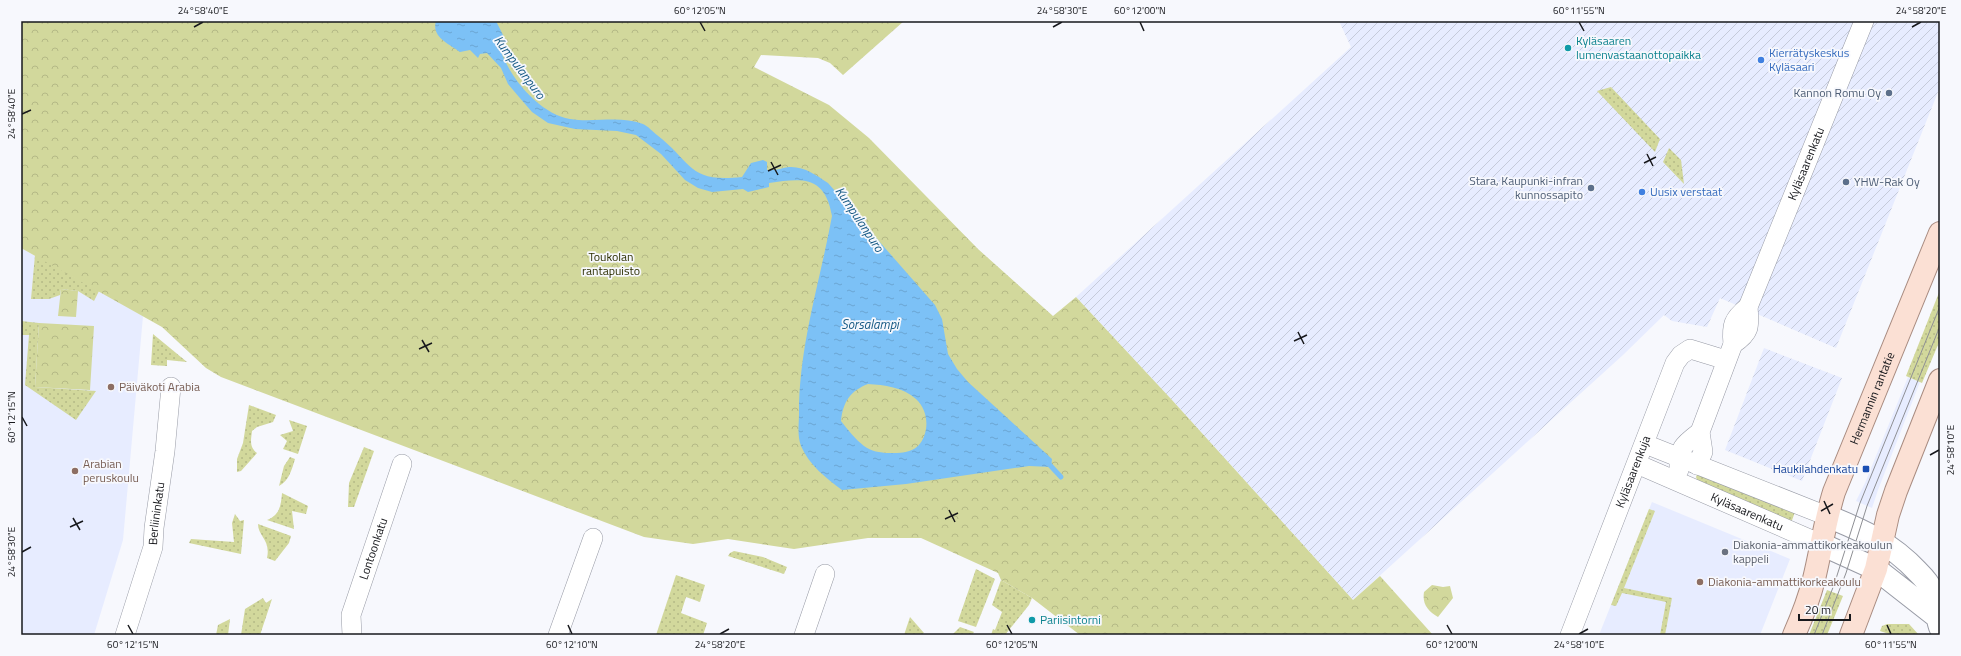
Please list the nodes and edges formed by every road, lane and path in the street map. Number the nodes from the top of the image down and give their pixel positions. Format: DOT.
graph roads {
  1 [pos="1864,21"];
  2 [pos="1940,233"];
  3 [pos="1729,352"];
  4 [pos="1940,380"];
  5 [pos="171,387"];
  6 [pos="1700,432"];
  7 [pos="1645,444"];
  8 [pos="1678,457"];
  9 [pos="402,464"];
  10 [pos="1637,464"];
  11 [pos="1697,465"];
  12 [pos="1683,484"];
  13 [pos="1826,516"];
  14 [pos="593,538"];
  15 [pos="1882,541"];
  16 [pos="1820,544"];
  17 [pos="1876,569"];
  18 [pos="825,574"];
  19 [pos="1938,622"];
  20 [pos="125,635"];
  21 [pos="352,635"];
  22 [pos="558,635"];
  23 [pos="804,635"];
  24 [pos="1570,635"];
  25 [pos="1794,635"];
  26 [pos="1851,635"];
  1 -- 3 [label="street, Kyläsaarenkatu"];
  2 -- 13 [label="main road, Hermannin rantatie"];
  3 -- 6 [label="street, Kyläsaarenkatu"];
  3 -- 7 [label="street, Kyläsaarenkuja"];
  4 -- 15 [label="main road"];
  5 -- 20 [label="street, Berliininkatu"];
  6 -- 8 [label="street"];
  6 -- 11 [label="street, Kyläsaarenkatu"];
  7 -- 8 [label="street, Kyläsaarenkatu"];
  7 -- 10 [label="street, Kyläsaarenkuja"];
  8 -- 11 [label="street, Kyläsaarenkatu"];
  8 -- 12 [label="street"];
  9 -- 21 [label="street, Lontoonkatu"];
  10 -- 12 [label="street, Kyläsaarenkatu"];
  10 -- 24 [label="street, Kyläsaarenkuja"];
  11 -- 13 [label="street, Kyläsaarenkatu"];
  12 -- 16 [label="street, Kyläsaarenkatu"];
  13 -- 15 [label="street, Kyläsaarenkatu"];
  13 -- 16 [label="main road, Hermannin rantatie"];
  14 -- 22 [label="street"];
  15 -- 17 [label="main road"];
  15 -- 19 [label="street"];
  16 -- 17 [label="street, Kyläsaarenkatu"];
  16 -- 25 [label="main road, Hermannin rantatie"];
  17 -- 19 [label="street"];
  17 -- 26 [label="main road"];
  18 -- 23 [label="street"];
}
